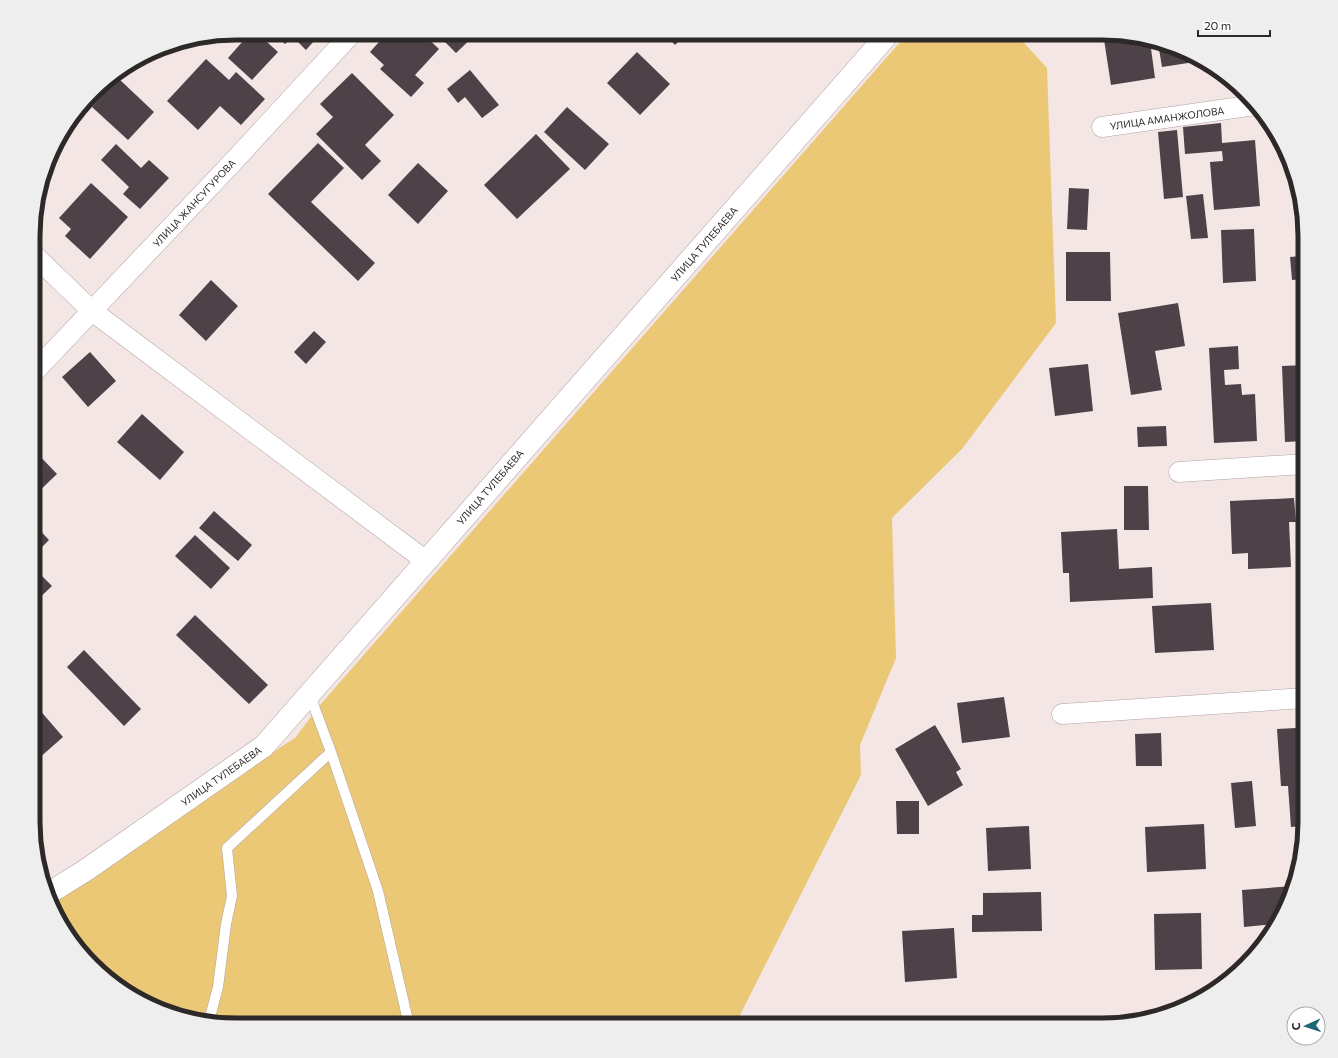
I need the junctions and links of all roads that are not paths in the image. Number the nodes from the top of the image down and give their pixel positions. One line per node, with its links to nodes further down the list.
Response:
1 (346, 40): 6 (street, УЛИЦА ЖАНСУГУРОВА)
2 (883, 40): 10 (street, УЛИЦА ТУЛЕБАЕВА)
3 (1248, 106): 4 (street, УЛИЦА АМАНЖОЛОВА)
4 (1102, 127)
5 (40, 261): 6 (street)
6 (92, 311): 7 (street, УЛИЦА ЖАНСУГУРОВА); 10 (street)
7 (40, 366)
8 (1298, 464): 9 (street)
9 (1179, 472)
10 (426, 561): 11 (street, УЛИЦА ТУЛЕБАЕВА)
11 (309, 693): 14 (lane); 15 (street, УЛИЦА ТУЛЕБАЕВА)
12 (1298, 698): 13 (street)
13 (1062, 714)
14 (331, 752): 16 (lane); 17 (lane)
15 (52, 891)
16 (210, 1016)
17 (407, 1018)

